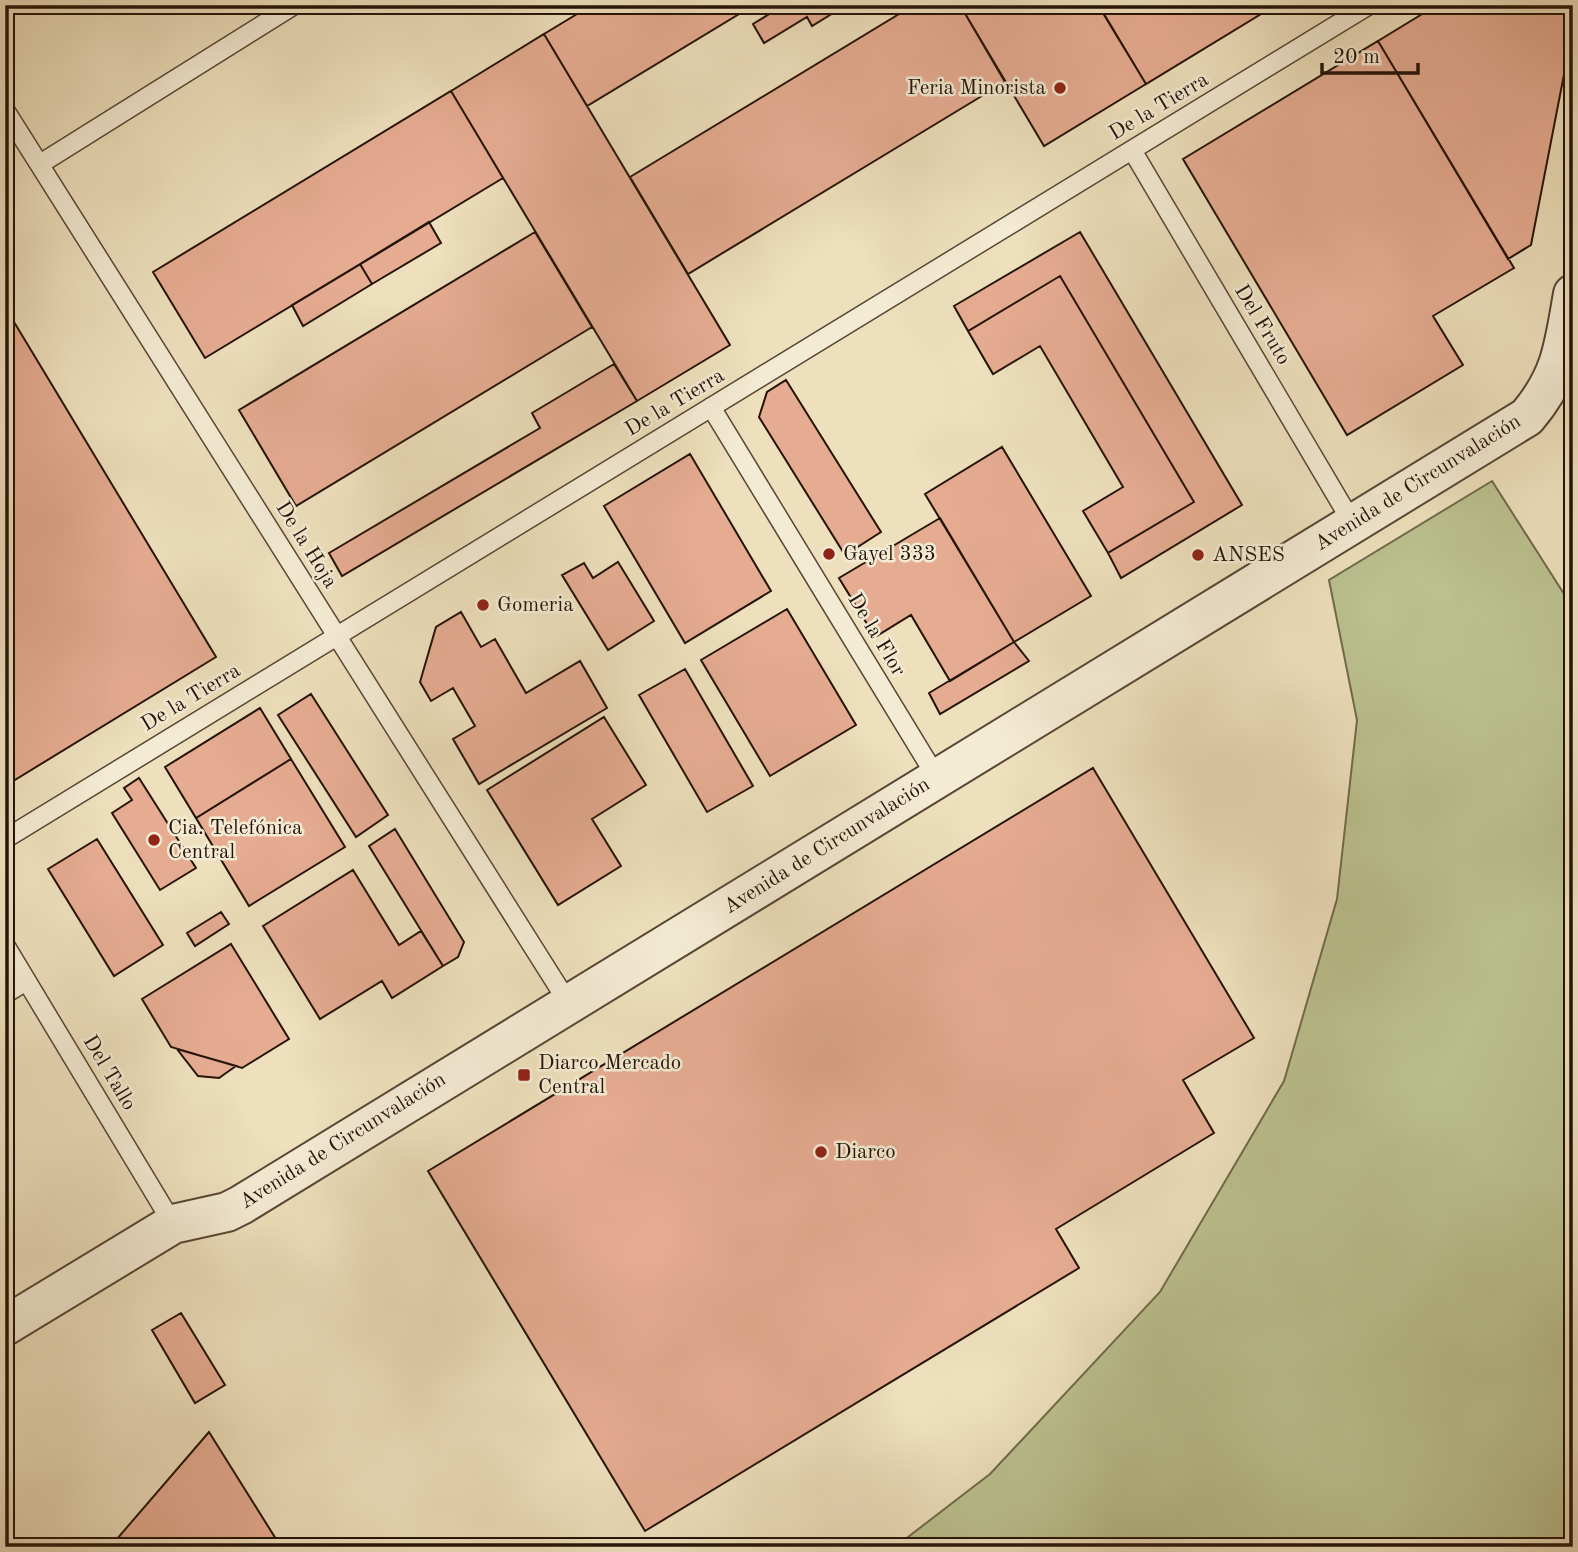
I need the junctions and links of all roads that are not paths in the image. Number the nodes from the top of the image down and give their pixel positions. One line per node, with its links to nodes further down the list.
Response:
1 (294, 5): 5 (lane)
2 (1369, 5): 4 (lane, De la Tierra)
3 (5, 110): 5 (lane, De la Hoja)
4 (1132, 150): 8 (lane, De la Tierra); 9 (lane, Del Fruto)
5 (40, 164): 10 (lane, De la Hoja)
6 (1573, 293): 7 (street, Avenida de Circunvalación)
7 (1569, 339): 9 (street, Avenida de Circunvalación)
8 (711, 407): 10 (lane, De la Tierra); 11 (lane, De la Flor)
9 (1353, 524): 11 (street, Avenida de Circunvalación)
10 (337, 636): 12 (lane, De la Tierra); 16 (lane, De la Hoja)
11 (937, 778): 16 (street, Avenida de Circunvalación)
12 (5, 839)
13 (5, 945): 14 (lane, Del Tallo)
14 (26, 981): 15 (lane); 17 (lane, Del Tallo)
15 (5, 994)
16 (569, 1004): 17 (street, Avenida de Circunvalación)
17 (173, 1224): 18 (street, Avenida de Circunvalación)
18 (5, 1326)

